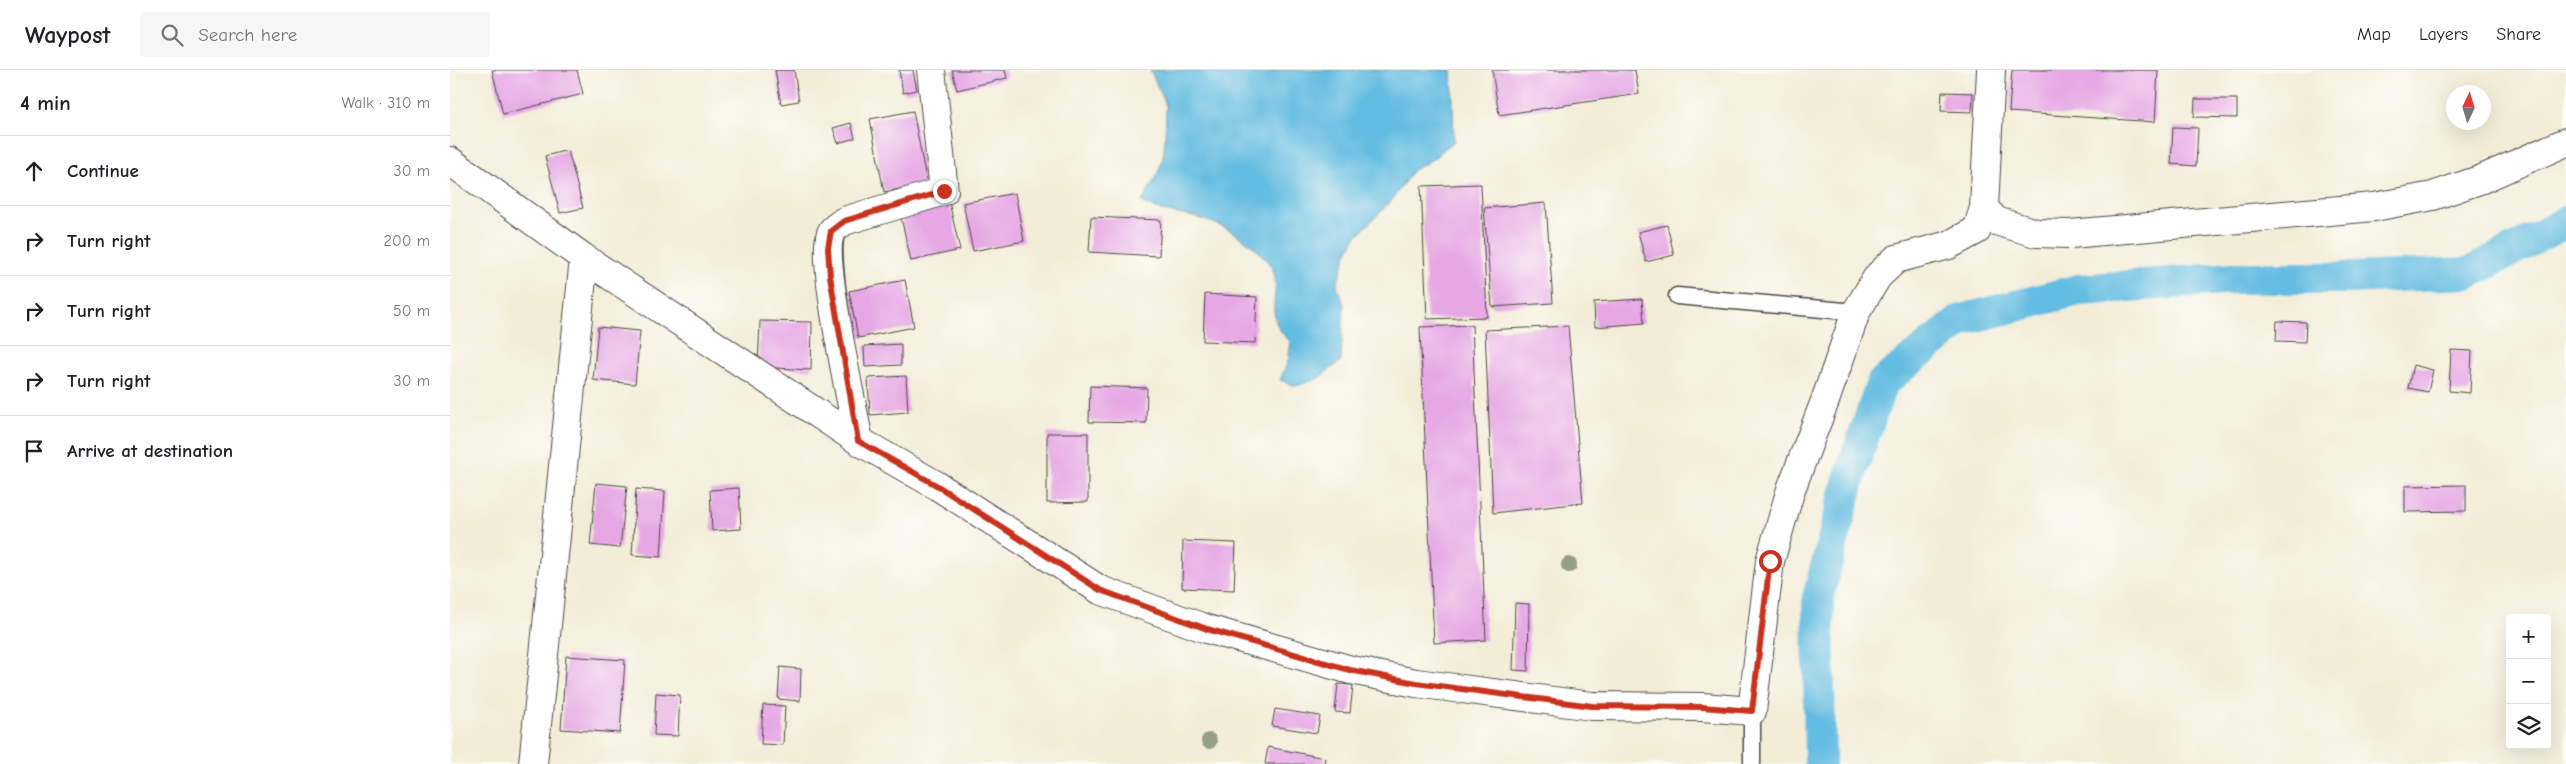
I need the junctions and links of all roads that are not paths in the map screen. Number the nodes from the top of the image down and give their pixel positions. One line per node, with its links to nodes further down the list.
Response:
1 (931, 70): 9 (street)
2 (1991, 70): 5 (street)
3 (2566, 142): 5 (street)
4 (450, 161): 6 (street)
5 (1984, 208): 8 (street)
6 (584, 258): 9 (street); 11 (street)
7 (1676, 296): 8 (lane)
8 (1856, 312): 10 (street)
9 (858, 441): 10 (street)
10 (1752, 711): 12 (lane)
11 (533, 764)
12 (1752, 764)

